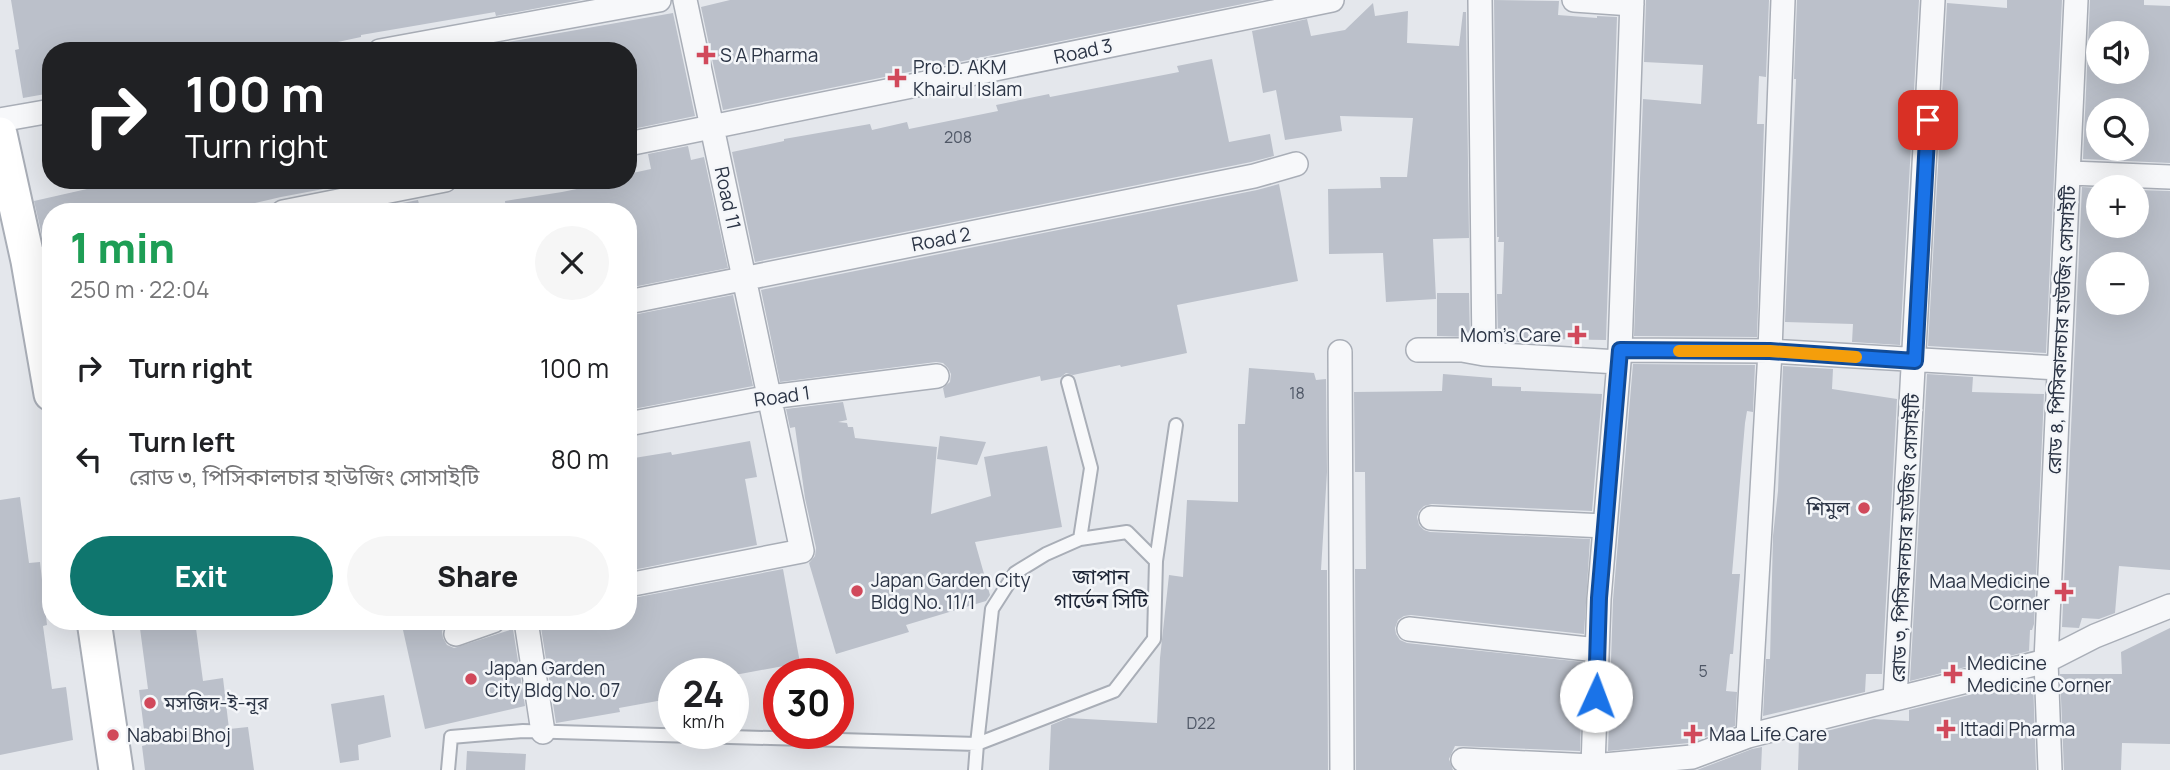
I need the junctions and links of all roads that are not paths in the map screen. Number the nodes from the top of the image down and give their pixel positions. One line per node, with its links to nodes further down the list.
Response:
1 (659, 0): 10 (street)
2 (685, 0): 13 (street, Road 11)
3 (1332, 0): 13 (street, Road 3)
4 (1480, 0): 28 (street)
5 (1574, 0): 9 (street)
6 (1783, 0): 26 (street)
7 (1933, 0): 30 (street, রোড ৩, পিসিকালচার হাউজিং সোসাইটি)
8 (2076, 0): 17 (street, রোড ৪, পিসিকালচার হাউজিং সোসাইটি)
9 (1632, 2): 29 (street)
10 (429, 42)
11 (42, 113): 12 (street)
12 (0, 120)
13 (713, 128): 15 (street, Road 3); 22 (street, Road 11)
14 (0, 134): 21 (street)
15 (637, 142)
16 (1296, 164): 22 (street, Road 2)
17 (2070, 173): 18 (street); 31 (street, রোড ৪, পিসিকালচার হাউজিং সোসাইটি)
18 (2170, 177)
19 (399, 189): 20 (street)
20 (328, 203)
21 (39, 259): 23 (street)
22 (744, 279): 24 (street, Road 2); 34 (street, Road 11)
23 (42, 293)
24 (637, 300)
25 (1418, 350): 28 (street)
26 (1770, 351): 29 (street); 30 (street); 53 (street)
27 (1340, 352): 61 (street)
28 (1484, 354): 29 (street)
29 (1619, 356): 38 (street)
30 (1915, 361): 31 (street); 50 (street, রোড ৩, পিসিকালচার হাউজিং সোসাইটি)
31 (2058, 368): 49 (street, রোড ৪, পিসিকালচার হাউজিং সোসাইটি)
32 (937, 376): 34 (street, Road 1)
33 (1068, 382): 39 (lane)
34 (770, 397): 35 (street, Road 1); 41 (street, Road 11)
35 (637, 422)
36 (1176, 425): 40 (lane)
37 (1431, 518): 38 (street)
38 (1605, 526): 48 (street)
39 (1080, 539): 40 (lane); 54 (lane)
40 (1156, 561): 54 (lane)
41 (637, 582)
42 (2170, 606): 49 (street)
43 (1409, 629): 48 (street)
44 (95, 630): 51 (street)
45 (469, 630): 47 (street)
46 (527, 630): 52 (street)
47 (456, 635)
48 (1597, 650): 56 (street)
49 (2046, 661): 50 (street); 62 (street, রোড ৪, পিসিকালচার হাউজিং সোসাইটি)
50 (1895, 699): 53 (street)
51 (110, 731): 57 (street); 58 (street)
52 (543, 732): 54 (lane); 59 (lane)
53 (1748, 736): 56 (street)
54 (977, 744): 60 (lane)
55 (1464, 760): 56 (street)
56 (1594, 768)
57 (116, 770)
58 (122, 770)
59 (448, 770)
60 (975, 770)
61 (1342, 770)
62 (2050, 770)

